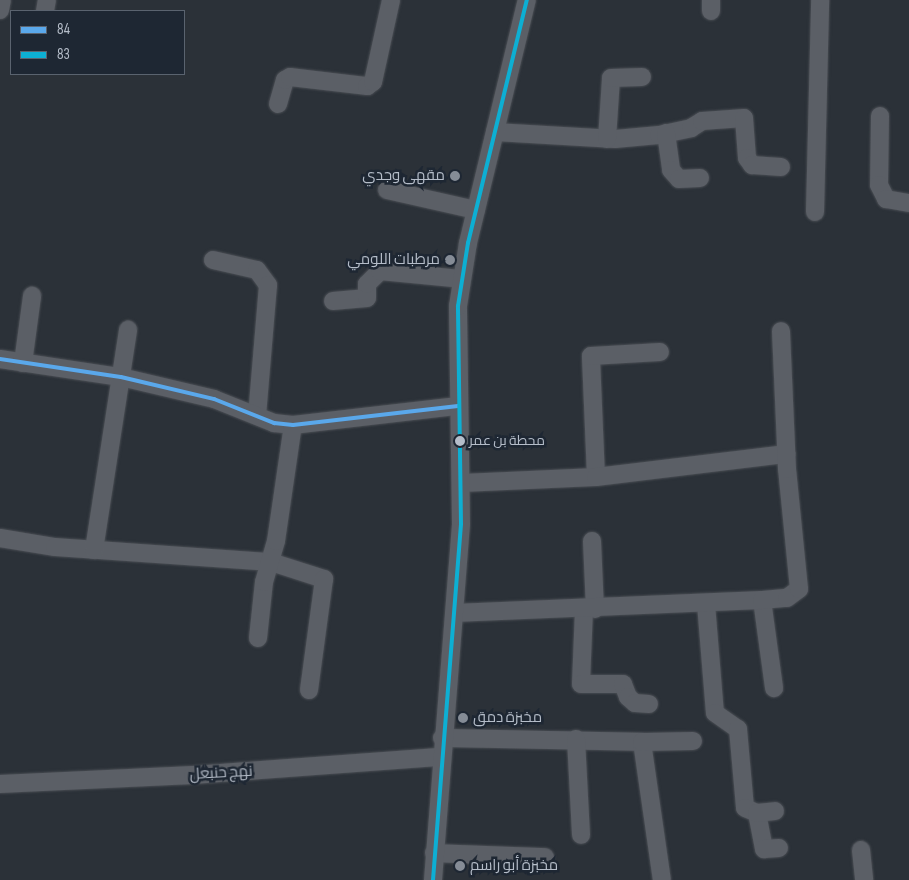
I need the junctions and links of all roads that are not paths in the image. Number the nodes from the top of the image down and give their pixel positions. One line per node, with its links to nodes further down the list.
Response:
1 (2, 0): 5 (street)
2 (392, 0): 7 (street)
3 (527, 0): 9 (street)
4 (820, 0): 17 (street)
5 (0, 10)
6 (642, 77): 11 (street)
7 (278, 104)
8 (880, 116): 15 (street)
9 (494, 132): 11 (street); 16 (street)
10 (666, 133): 11 (street); 12 (street); 13 (street)
11 (607, 139)
12 (781, 167)
13 (700, 178)
14 (387, 190): 16 (street)
15 (909, 203)
16 (476, 210): 19 (street)
17 (815, 212)
18 (213, 260): 29 (street)
19 (461, 279): 21 (street); 28 (street)
20 (32, 296): 26 (street)
21 (334, 301)
22 (128, 330): 27 (street)
23 (781, 331): 31 (street)
24 (660, 352): 32 (street)
25 (0, 359): 26 (street)
26 (23, 363): 27 (street)
27 (121, 377): 29 (street); 36 (street)
28 (458, 406): 30 (street); 33 (street)
29 (257, 416): 30 (street)
30 (293, 425): 37 (street)
31 (787, 454): 32 (street); 38 (street)
32 (596, 477): 33 (street)
33 (462, 483): 41 (street)
34 (0, 538): 36 (street)
35 (592, 541): 40 (street)
36 (94, 550): 37 (street)
37 (272, 562): 42 (street); 44 (street)
38 (762, 600): 39 (street); 43 (street)
39 (706, 604): 40 (street); 53 (street)
40 (589, 609): 41 (street); 45 (street)
41 (454, 613): 46 (street)
42 (258, 638)
43 (774, 688)
44 (309, 690)
45 (649, 704)
46 (442, 738): 47 (street); 50 (street)
47 (576, 739): 49 (street); 52 (street)
48 (693, 741): 49 (street)
49 (642, 742): 58 (street)
50 (441, 757): 51 (street, نهج حنبعل); 55 (street)
51 (0, 784)
52 (581, 835)
53 (779, 848)
54 (861, 850): 59 (street)
55 (434, 854): 56 (street); 57 (street)
56 (545, 857)
57 (433, 880)
58 (662, 880)
59 (864, 880)

